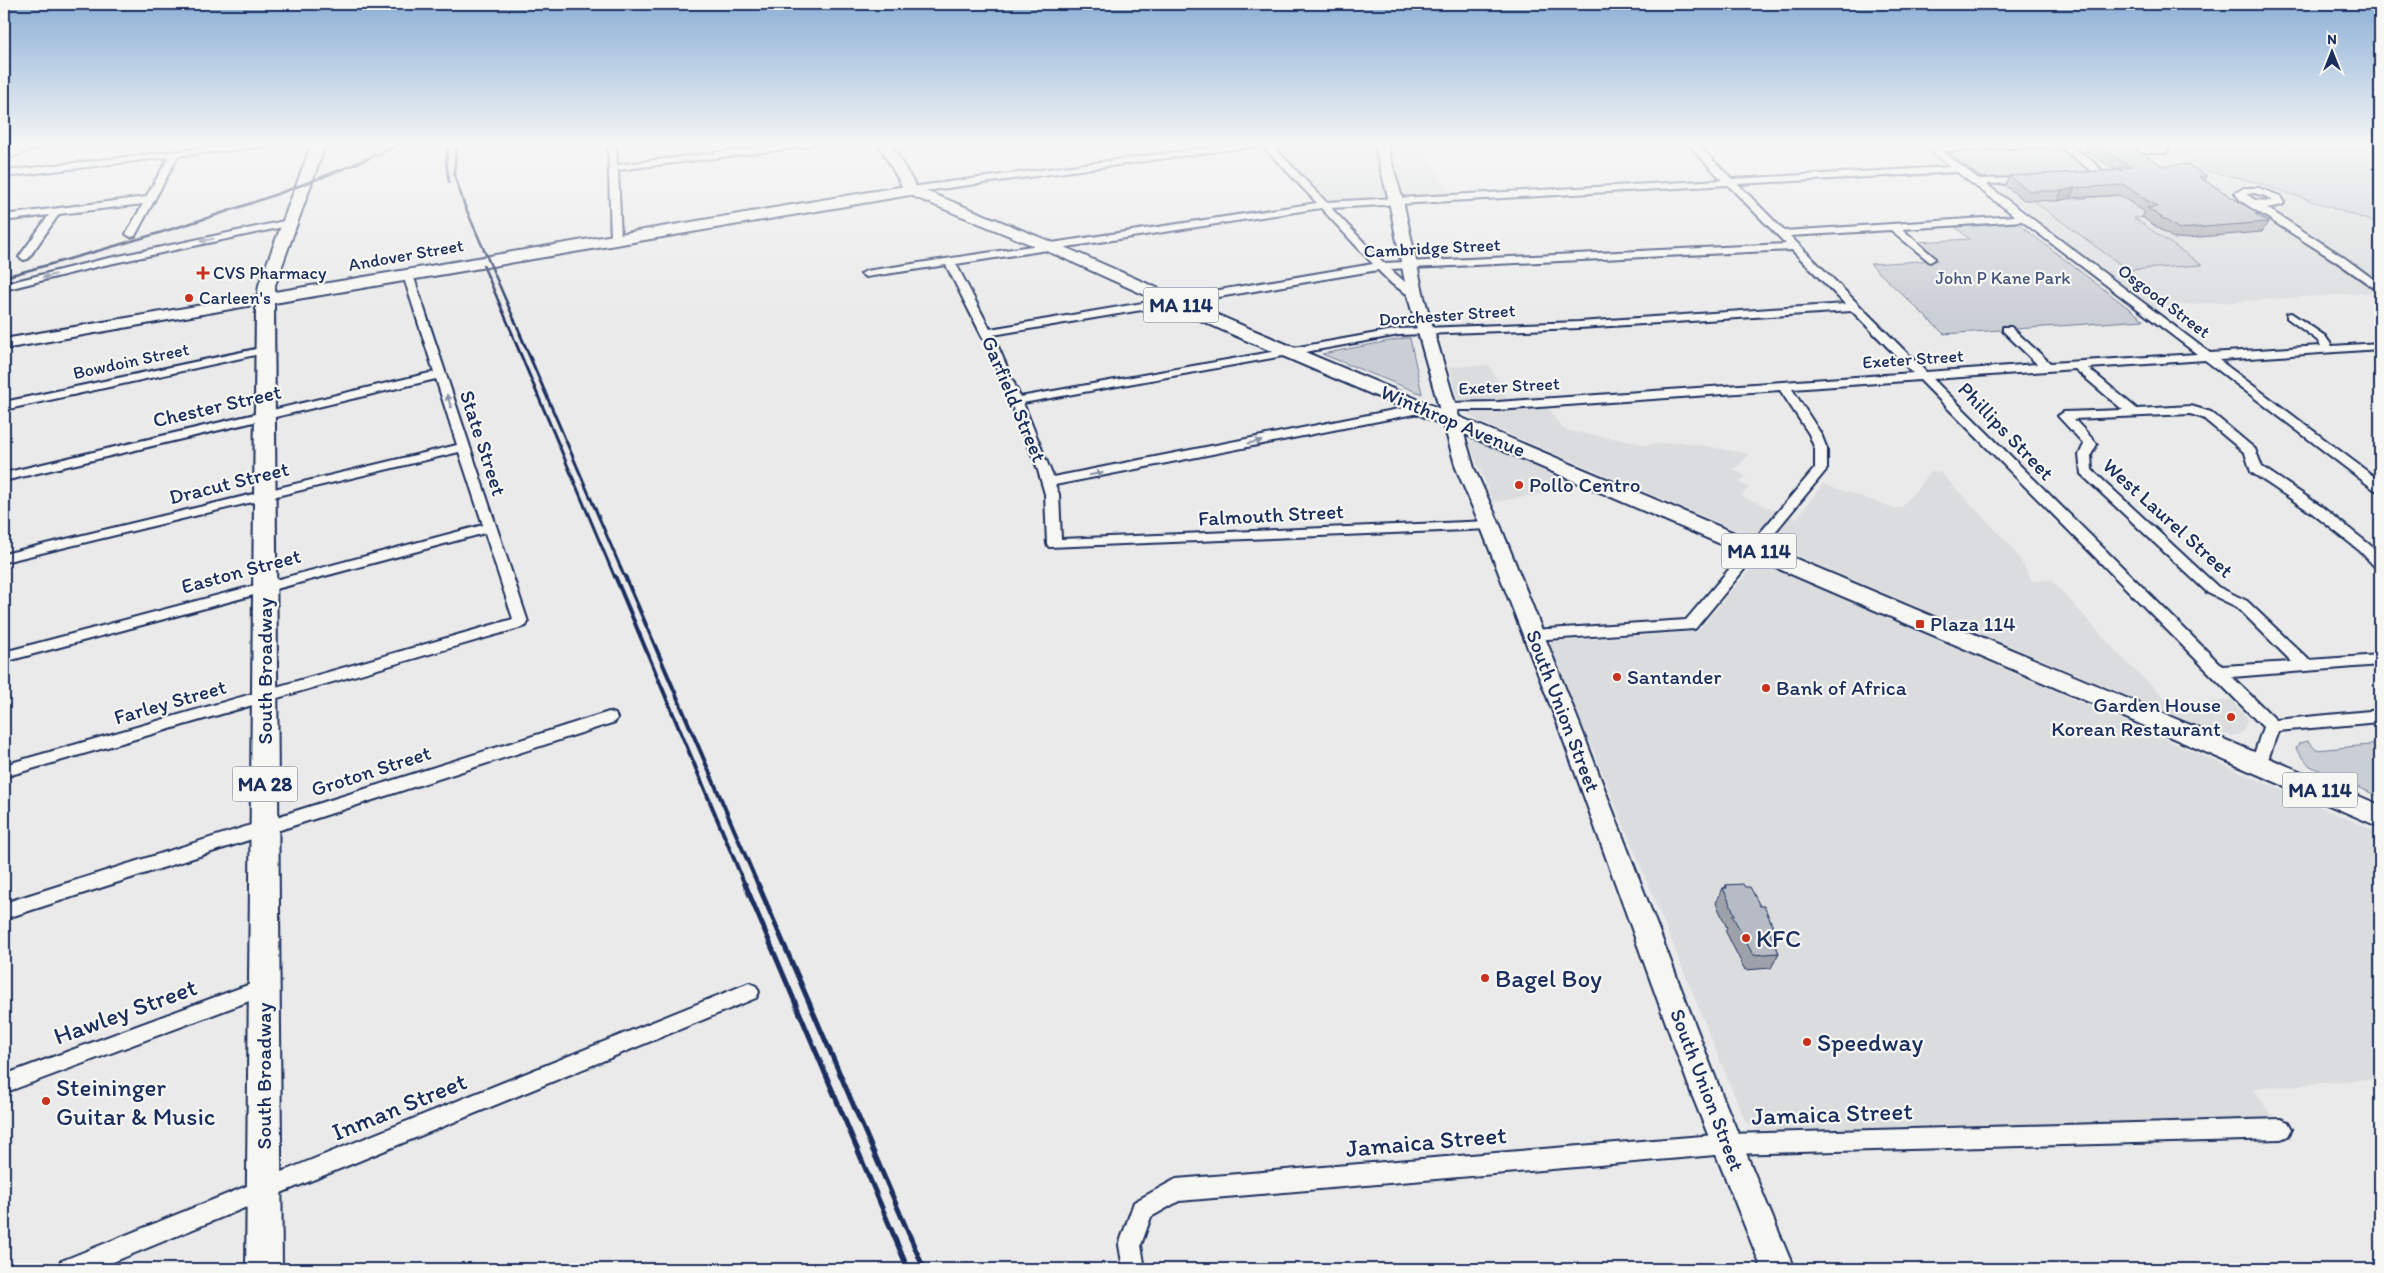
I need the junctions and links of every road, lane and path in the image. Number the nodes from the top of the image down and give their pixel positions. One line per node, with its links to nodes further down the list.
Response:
1 (130, 202): 14 (street)
2 (148, 202): 19 (street)
3 (297, 202): 17 (main road, South Broadway / MA 28)
4 (614, 202): 21 (street)
5 (839, 202): 21 (main road, Andover Street)
6 (942, 202): 22 (main road, Winthrop Avenue / MA 114)
7 (1323, 202): 13 (street)
8 (1371, 202): 13 (street)
9 (1396, 202): 28 (main road, South Union Street)
10 (1750, 202): 20 (street, Phillips Street)
11 (2004, 202): 16 (street, Osgood Street)
12 (2253, 203): 32 (street)
13 (1325, 205): 22 (street); 27 (street)
14 (56, 212): 15 (street); 24 (street)
15 (4, 218)
16 (2024, 218): 18 (street); 46 (street, Osgood Street)
17 (289, 223): 31 (street, one-way to 31); 34 (main road, South Broadway / MA 28)
18 (1894, 227): 20 (street); 25 (street)
19 (131, 234)
20 (1782, 234): 23 (street, Phillips Street)
21 (616, 240): 30 (main road, Andover Street)
22 (1049, 247): 26 (street); 35 (main road, Winthrop Avenue / MA 114)
23 (1795, 247): 28 (street, Cambridge Street); 36 (street, Phillips Street)
24 (24, 257)
25 (1930, 259)
26 (949, 262): 29 (street); 40 (street, Garfield Street)
27 (1381, 266): 28 (street, Cambridge Street); 33 (street); 35 (street, Cambridge Street)
28 (1410, 266): 33 (main road, South Union Street)
29 (866, 274)
30 (408, 275): 34 (main road, Andover Street); 49 (street, State Street)
31 (4, 287)
32 (2380, 289)
33 (1416, 297): 39 (main road, South Union Street)
34 (266, 299): 41 (main road, Andover Street); 44 (main road, South Broadway / MA 28)
35 (1175, 302): 40 (street, Cambridge Street); 45 (main road, Winthrop Avenue / MA 114)
36 (1856, 307): 39 (street, Dorchester Street); 50 (street, Phillips Street)
37 (2291, 316): 43 (street)
38 (2007, 329): 48 (street)
39 (1426, 330): 45 (street, Dorchester Street); 56 (main road, South Union Street)
40 (986, 333): 52 (street, Garfield Street)
41 (4, 344)
42 (2380, 346): 43 (street, Exeter Street)
43 (2329, 349): 46 (street, Exeter Street)
44 (265, 350): 53 (street, Bowdoin Street); 57 (main road, South Broadway / MA 28)
45 (1288, 351): 52 (street, Dorchester Street); 54 (main road, Winthrop Avenue / MA 114)
46 (2208, 356): 47 (street, Exeter Street); 61 (street, Osgood Street)
47 (2078, 365): 48 (street, Exeter Street); 55 (street)
48 (2047, 367): 50 (street, Exeter Street)
49 (440, 374): 57 (street, Chester Street); 58 (street, State Street, one-way to 49)
50 (1924, 376): 51 (street, Exeter Street); 75 (street, Phillips Street)
51 (1784, 386): 56 (street, Exeter Street); 66 (street)
52 (1016, 401): 60 (street, Garfield Street)
53 (4, 406)
54 (1424, 408): 56 (main road, Winthrop Avenue / MA 114); 60 (street, one-way to 54)
55 (2134, 412): 68 (street); 74 (street, West Laurel Street)
56 (1450, 413): 63 (main road, South Union Street); 66 (main road, Winthrop Avenue / MA 114)
57 (266, 415): 59 (street, Chester Street); 62 (main road, South Broadway / MA 28)
58 (464, 447): 62 (street, Dracut Street); 64 (street, State Street)
59 (4, 477)
60 (1048, 482): 65 (street, Garfield Street)
61 (2380, 487)
62 (265, 494): 67 (street, Dracut Street); 69 (main road, South Broadway / MA 28)
63 (1490, 525): 65 (street, Falmouth Street); 71 (main road, South Union Street)
64 (490, 527): 69 (street, Easton Street); 70 (street, State Street)
65 (1054, 544)
66 (1754, 549): 71 (street); 80 (main road, Winthrop Avenue / MA 114)
67 (4, 558)
68 (2380, 564)
69 (265, 587): 72 (street, Easton Street); 76 (main road, South Broadway / MA 28)
70 (521, 622): 76 (street, Farley Street)
71 (1533, 635): 89 (main road, South Union Street)
72 (4, 657)
73 (2380, 660): 74 (street)
74 (2306, 666): 75 (street)
75 (2219, 672): 79 (street, Phillips Street)
76 (265, 698): 81 (street, Farley Street); 83 (main road, South Broadway / MA 28)
77 (2380, 716): 79 (street)
78 (609, 718): 83 (street, Groton Street)
79 (2272, 726): 80 (street)
80 (2259, 764): 82 (main road, Winthrop Avenue / MA 114)
81 (4, 771)
82 (2380, 816)
83 (264, 828): 84 (street, Groton Street); 85 (main road, South Broadway / MA 28)
84 (4, 911)
85 (264, 987): 87 (street, Hawley Street); 90 (main road, South Broadway / MA 28)
86 (749, 992): 90 (street, Inman Street)
87 (4, 1084)
88 (2281, 1128): 89 (street, Jamaica Street)
89 (1727, 1144): 93 (street, Jamaica Street); 94 (main road, South Union Street)
90 (264, 1190): 91 (street, Inman Street); 92 (main road, South Broadway / MA 28)
91 (69, 1269)
92 (264, 1269)
93 (1134, 1269)
94 (1778, 1269)

